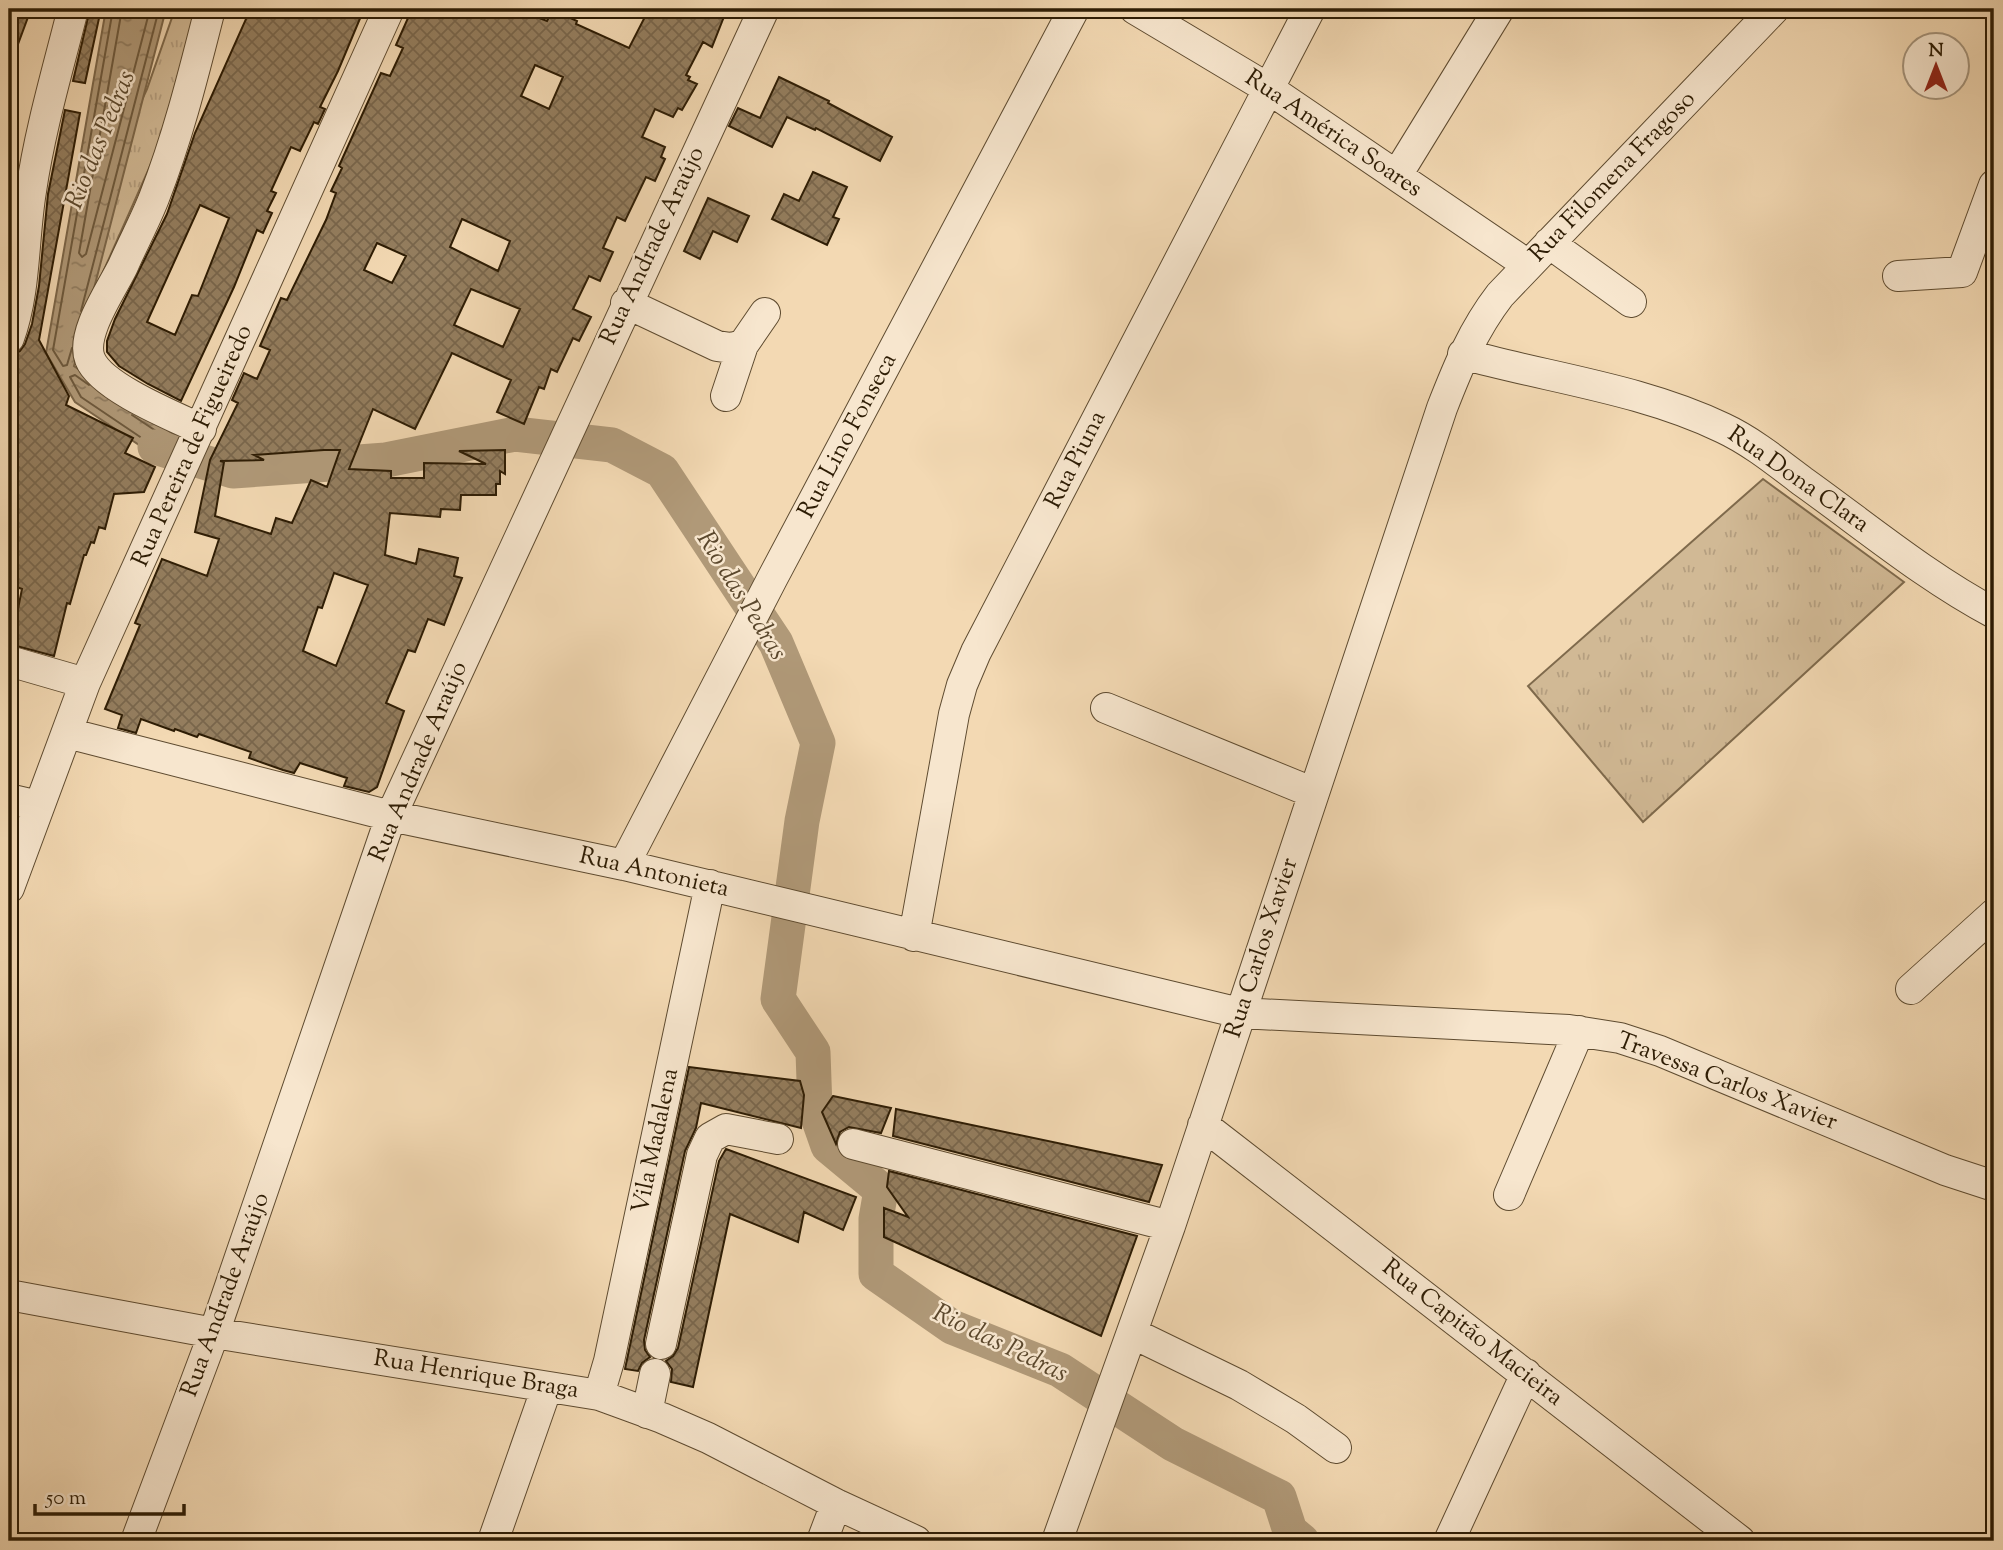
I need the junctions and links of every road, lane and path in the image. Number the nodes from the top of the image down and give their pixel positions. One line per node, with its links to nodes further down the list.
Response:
1 (73, 9): 19 (street)
2 (210, 9): 23 (street)
3 (389, 9): 23 (street, Rua Pereira de Figueiredo)
4 (764, 9): 17 (street, Rua Andrade Araújo)
5 (1074, 9): 33 (street, Rua Lino Fonseca)
6 (1135, 9): 10 (street, Rua América Soares)
7 (1310, 9): 10 (street, Rua Piuna)
8 (1499, 9): 11 (street)
9 (1774, 9): 13 (street, Rua Filomena Fragoso)
10 (1269, 89): 11 (street, Rua América Soares); 37 (street, Rua Piuna)
11 (1397, 175): 14 (street, Rua América Soares)
12 (1994, 185): 15 (street)
13 (1549, 243): 14 (street, Rua Filomena Fragoso); 16 (street)
14 (1528, 265): 21 (street, Rua Filomena Fragoso)
15 (1898, 276)
16 (1631, 302)
17 (626, 303): 20 (street); 32 (street, Rua Andrade Araújo)
18 (765, 313): 20 (street)
19 (9, 338)
20 (743, 345): 22 (street)
21 (1463, 354): 24 (street, Rua Dona Clara); 29 (street, Rua Carlos Xavier)
22 (726, 396)
23 (194, 443): 26 (street, Rua Pereira de Figueiredo)
24 (1994, 613)
25 (9, 660): 26 (street)
26 (85, 683): 28 (street, Rua Pereira de Figueiredo)
27 (1107, 708): 29 (street)
28 (67, 733): 31 (street, Rua Pereira de Figueiredo); 32 (street, Rua Antonieta)
29 (1314, 793): 39 (street, Rua Carlos Xavier)
30 (9, 799): 31 (street)
31 (40, 806): 35 (street, Rua Pereira de Figueiredo)
32 (391, 816): 33 (street, Rua Antonieta); 48 (street, Rua Andrade Araújo)
33 (624, 865): 34 (street, Rua Antonieta)
34 (710, 885): 37 (street, Rua Antonieta); 54 (street, Vila Madalena)
35 (9, 888)
36 (1994, 914): 38 (street)
37 (914, 936): 39 (street, Rua Antonieta)
38 (1911, 989)
39 (1240, 1013): 40 (street, Travessa Carlos Xavier); 41 (street, Rua Carlos Xavier)
40 (1579, 1031): 44 (street, Travessa Carlos Xavier); 45 (street)
41 (1203, 1125): 46 (street, Rua Carlos Xavier); 52 (street, Rua Capitão Macieira)
42 (778, 1139): 50 (street)
43 (853, 1144): 46 (street)
44 (1994, 1186)
45 (1509, 1195)
46 (1170, 1226): 49 (street, Rua Carlos Xavier)
47 (9, 1295): 48 (street, Rua Henrique Braga)
48 (214, 1333): 53 (street, Rua Henrique Braga); 58 (street, Rua Andrade Araújo)
49 (1132, 1334): 56 (street); 62 (street, Rua Carlos Xavier)
50 (661, 1344)
51 (655, 1374): 55 (street)
52 (1526, 1374): 63 (street); 64 (street, Rua Capitão Macieira)
53 (547, 1387): 54 (street, Rua Henrique Braga); 59 (street)
54 (599, 1395): 55 (street, Rua Henrique Braga)
55 (647, 1413): 57 (street, Rua Henrique Braga)
56 (1336, 1448)
57 (836, 1504): 60 (street); 61 (street, Rua Henrique Braga)
58 (136, 1541)
59 (493, 1541)
60 (822, 1541)
61 (916, 1541)
62 (1057, 1541)
63 (1449, 1541)
64 (1740, 1541)

